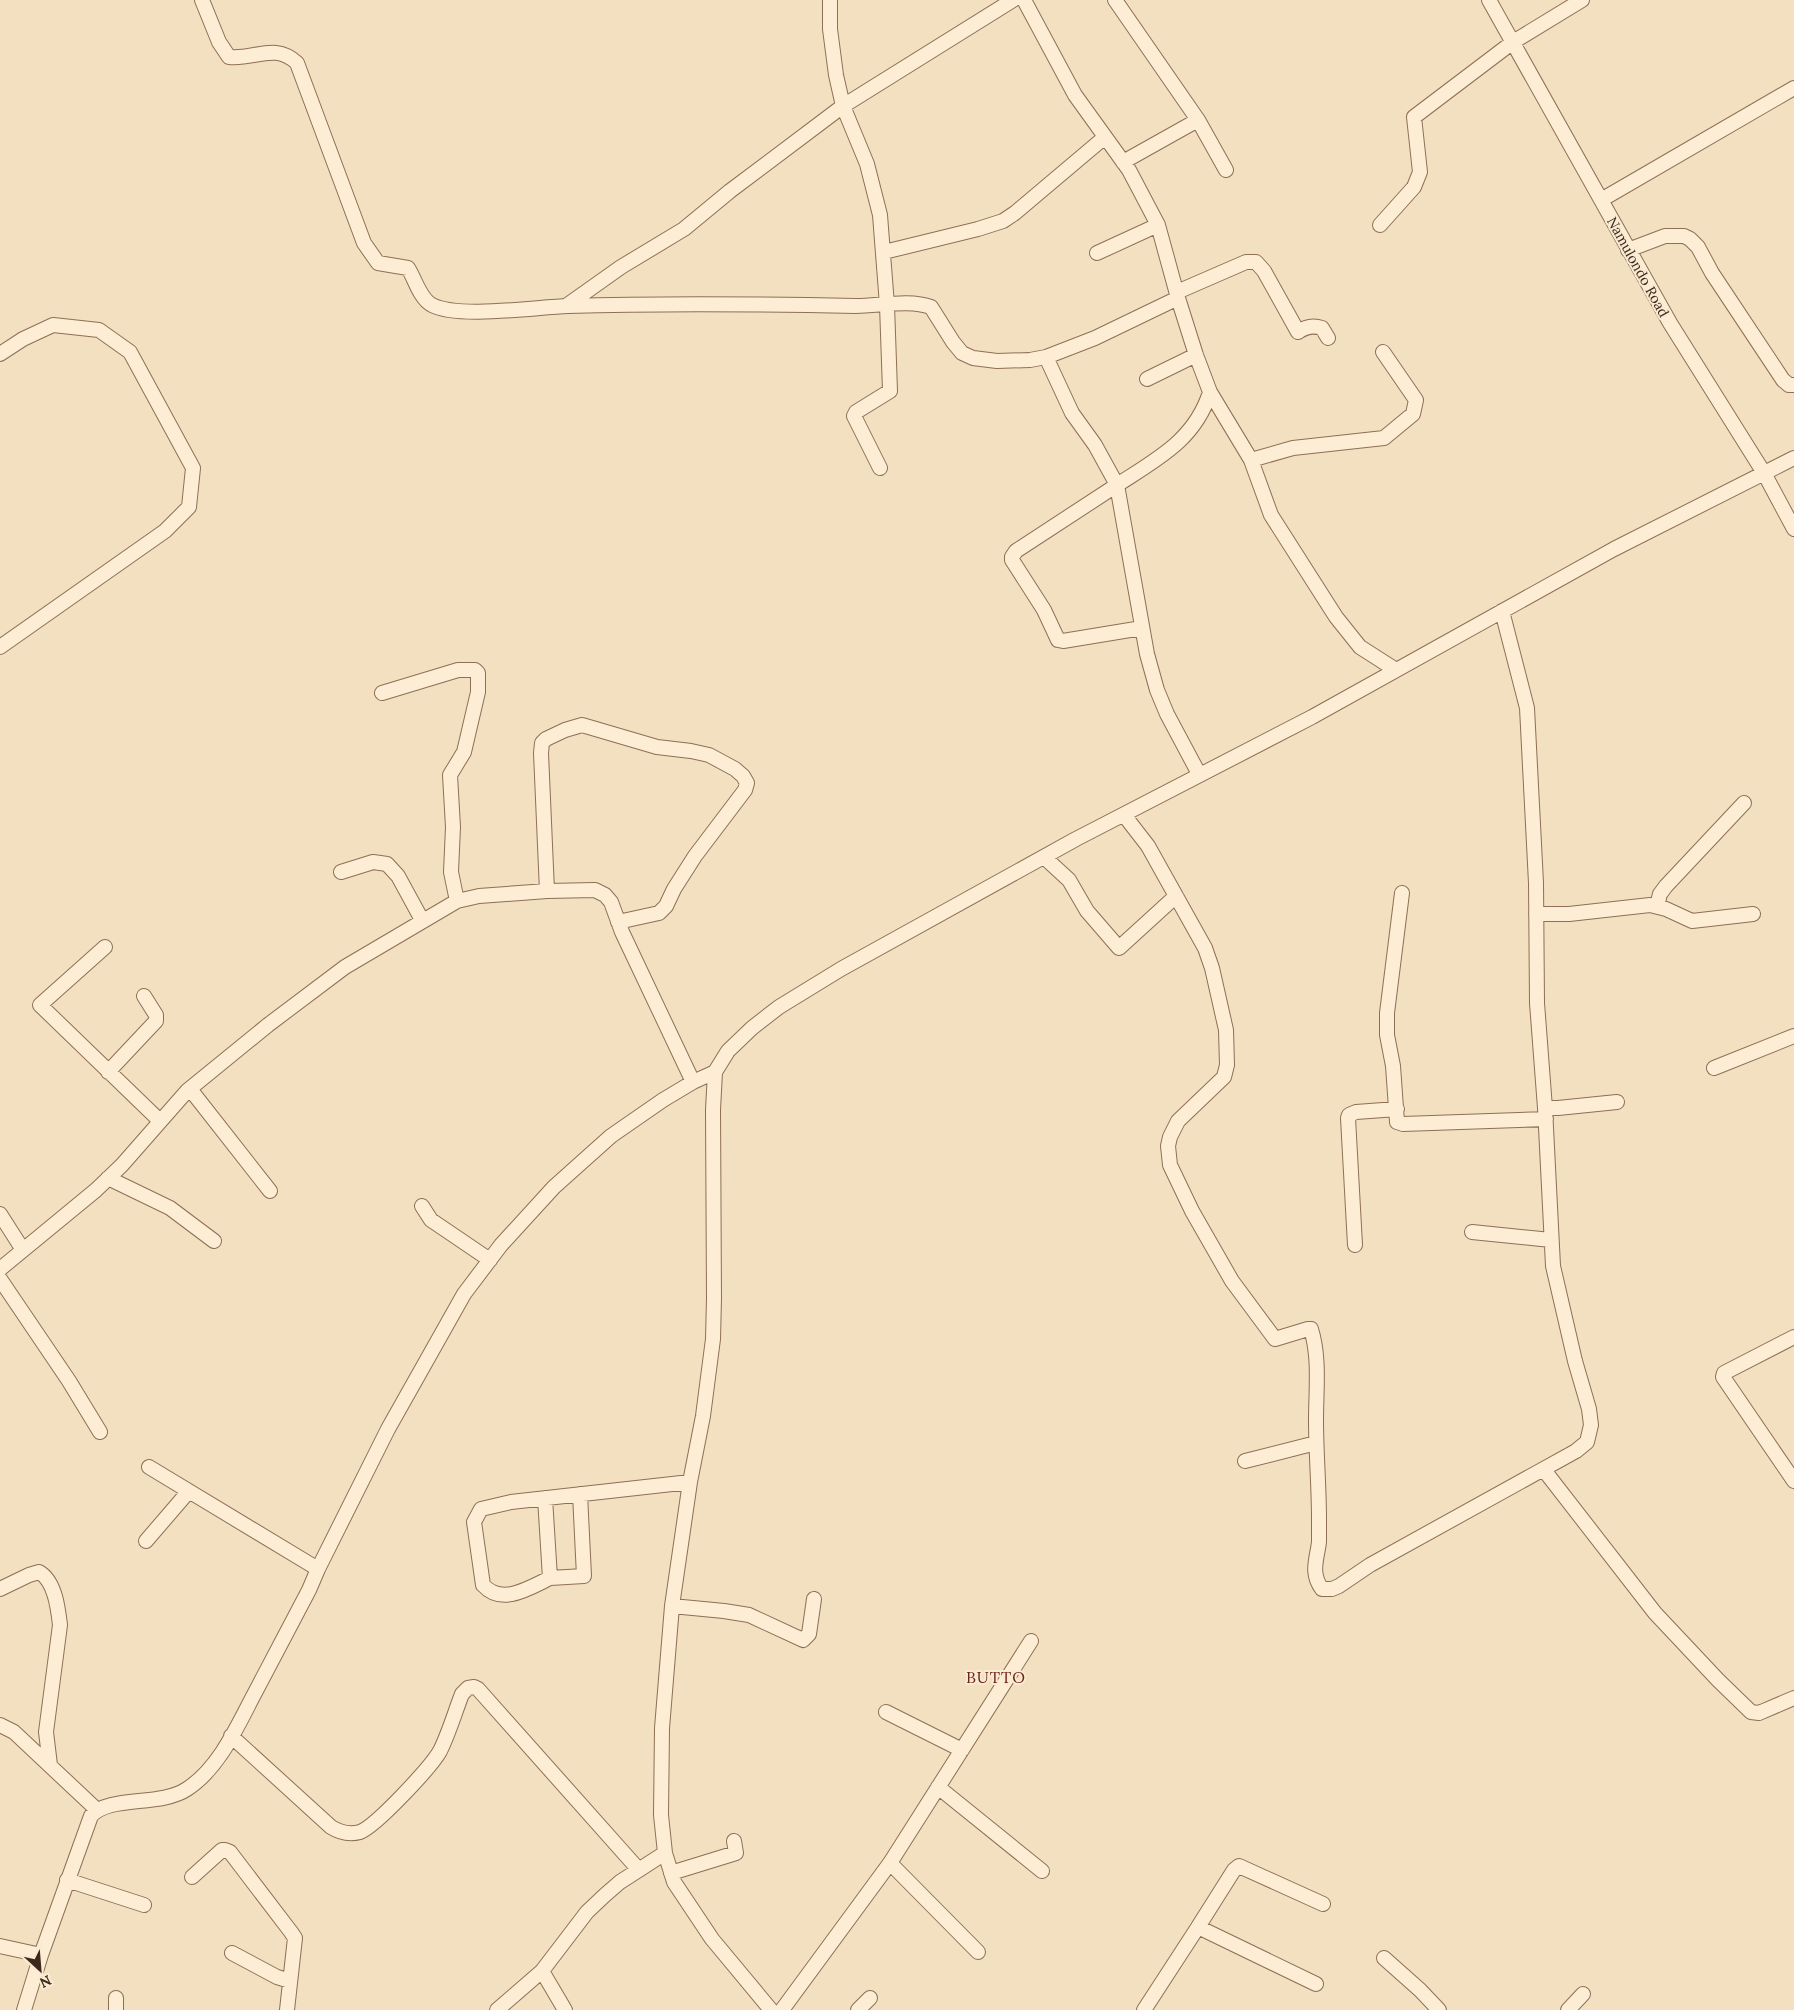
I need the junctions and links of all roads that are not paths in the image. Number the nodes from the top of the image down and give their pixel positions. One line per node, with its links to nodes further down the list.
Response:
1 (202, 0): 23 (street)
2 (830, 0): 10 (street)
3 (1012, 0): 10 (street)
4 (1024, 0): 12 (street)
5 (1115, 0): 11 (street)
6 (1489, 0): 8 (street, Namulondo Road)
7 (1582, 0): 8 (street)
8 (1513, 42): 15 (street, Namulondo Road); 17 (street)
9 (1794, 88): 15 (street)
10 (843, 106): 19 (street); 23 (street)
11 (1198, 120): 13 (street); 14 (street)
12 (1105, 137): 13 (street); 19 (street)
13 (1123, 162): 16 (street)
14 (1226, 170)
15 (1601, 200): 18 (street, Namulondo Road)
16 (1158, 225): 20 (street); 21 (street)
17 (1380, 225)
18 (1628, 250): 30 (street); 35 (street, Namulondo Road)
19 (884, 252): 22 (street)
20 (1098, 253)
21 (1177, 295): 24 (street); 27 (street); 28 (street)
22 (887, 305): 23 (street); 28 (street); 34 (street)
23 (566, 306)
24 (1328, 338)
25 (1383, 352): 33 (street)
26 (0, 354): 40 (street)
27 (1196, 355): 29 (street); 31 (street)
28 (1046, 358): 36 (street)
29 (1147, 380)
30 (1794, 385)
31 (1210, 392): 33 (street); 36 (street)
32 (1794, 458): 35 (street)
33 (1251, 460): 41 (street)
34 (880, 468)
35 (1764, 473): 37 (street, Namulondo Road); 38 (street)
36 (1117, 485): 39 (street); 39 (street)
37 (1794, 529)
38 (1502, 611): 41 (street); 53 (street)
39 (1142, 628): 43 (street)
40 (0, 647)
41 (1396, 670): 43 (street)
42 (382, 693): 51 (street)
43 (1199, 774): 45 (street)
44 (1744, 803): 52 (street)
45 (1124, 815): 46 (street); 50 (street)
46 (1044, 857): 50 (street); 62 (street)
47 (341, 872): 55 (street)
48 (547, 891): 51 (street); 56 (street); 56 (street)
49 (1402, 893): 66 (street)
50 (1176, 896): 83 (street)
51 (457, 901): 55 (street)
52 (1657, 906): 53 (street); 54 (street)
53 (1536, 914): 67 (street)
54 (1753, 914)
55 (422, 920): 64 (street)
56 (618, 922): 63 (street)
57 (105, 947): 61 (street)
58 (144, 996): 61 (street)
59 (1794, 1036): 60 (street)
60 (1714, 1068)
61 (108, 1072): 68 (street)
62 (715, 1072): 63 (street); 88 (street)
63 (693, 1082): 78 (street)
64 (190, 1089): 68 (street); 70 (street)
65 (1617, 1102): 67 (street)
66 (1397, 1109): 67 (street); 76 (street)
67 (1546, 1113): 74 (street)
68 (160, 1121): 69 (street)
69 (108, 1178): 75 (street); 77 (street)
70 (270, 1190)
71 (422, 1206): 78 (street)
72 (0, 1214): 77 (street)
73 (1472, 1232): 74 (street)
74 (1551, 1240): 86 (street)
75 (214, 1241)
76 (1355, 1245)
77 (23, 1250): 79 (street)
78 (490, 1260): 93 (street)
79 (0, 1269)
80 (0, 1279): 82 (street)
81 (1794, 1338): 87 (street)
82 (100, 1432)
83 (1316, 1443): 84 (street); 86 (street)
84 (1245, 1461)
85 (149, 1467): 89 (street)
86 (1544, 1470): 99 (street)
87 (1794, 1480)
88 (690, 1482): 90 (street); 97 (street)
89 (189, 1491): 92 (street); 93 (street)
90 (580, 1494): 91 (street); 94 (street)
91 (544, 1498): 94 (street); 94 (street)
92 (146, 1540)
93 (318, 1568): 102 (street)
94 (550, 1578)
95 (0, 1588): 104 (street)
96 (814, 1598): 97 (street)
97 (672, 1606): 108 (street)
98 (1031, 1641): 103 (street)
99 (1794, 1698)
100 (886, 1712): 103 (street)
101 (0, 1725): 104 (street)
102 (231, 1736): 106 (street); 110 (street)
103 (962, 1750): 105 (street)
104 (50, 1765): 106 (street)
105 (938, 1787): 109 (street); 111 (street)
106 (96, 1809): 114 (street)
107 (734, 1841): 112 (street)
108 (665, 1853): 110 (street); 112 (street)
109 (890, 1862): 119 (street); 133 (street)
110 (638, 1870): 123 (street)
111 (1042, 1871)
112 (671, 1873): 128 (street)
113 (192, 1877): 124 (street)
114 (67, 1880): 116 (street); 121 (street)
115 (1323, 1904): 117 (street)
116 (144, 1905)
117 (1198, 1927): 125 (street); 135 (street)
118 (0, 1946): 121 (street)
119 (978, 1952)
120 (232, 1953): 124 (street)
121 (41, 1955): 129 (street)
122 (1384, 1958): 136 (street)
123 (542, 1971): 131 (street); 132 (street)
124 (290, 1981): 130 (street)
125 (1316, 1984)
126 (1583, 1994): 137 (street)
127 (870, 1998): 134 (street)
128 (763, 2007)
129 (24, 2010)
130 (287, 2010)
131 (497, 2010)
132 (566, 2010)
133 (782, 2010)
134 (858, 2010)
135 (1144, 2010)
136 (1438, 2010)
137 (1568, 2010)

